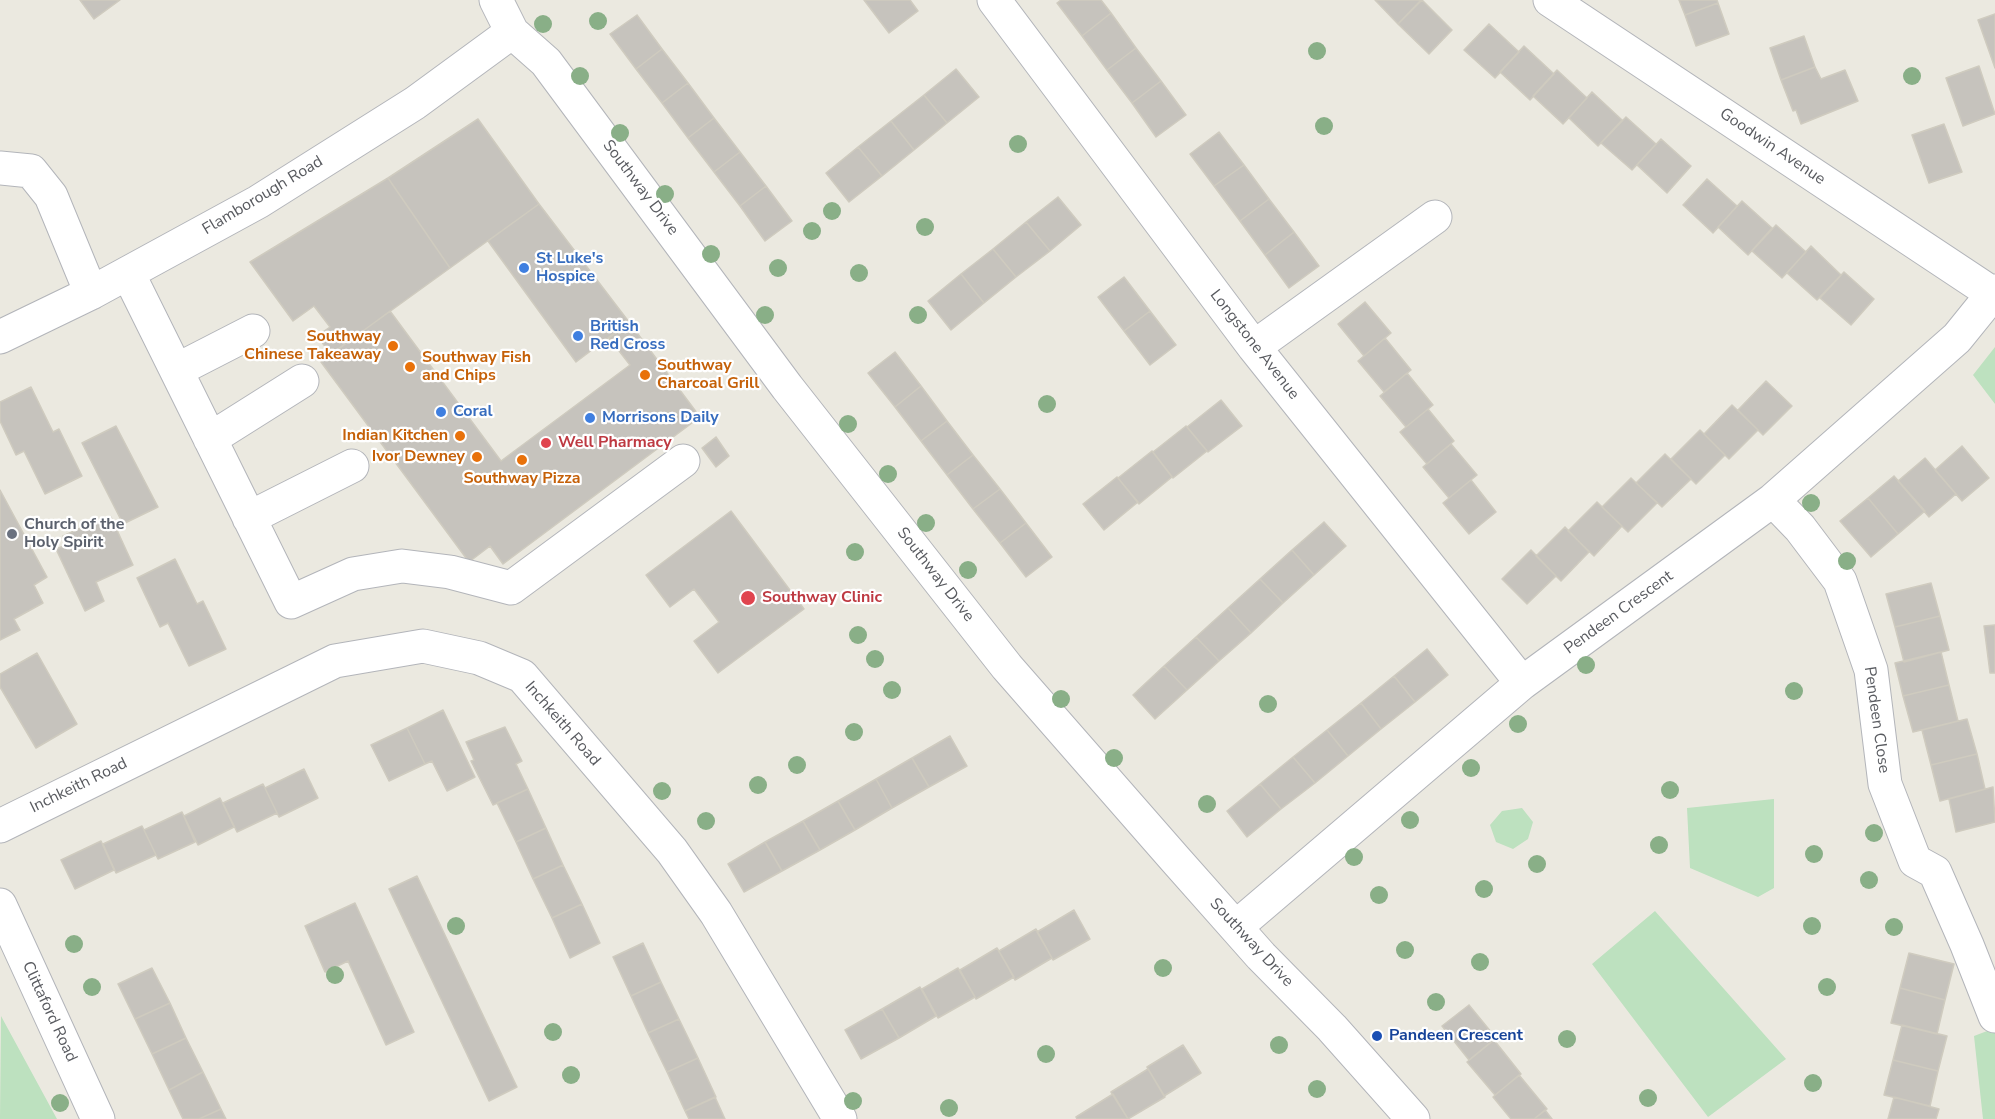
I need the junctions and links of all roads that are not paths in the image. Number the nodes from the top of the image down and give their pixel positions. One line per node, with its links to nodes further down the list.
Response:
1 (496, 0): 4 (street, Southway Drive)
2 (994, 0): 12 (street, Longstone Avenue)
3 (1551, 0): 8 (street, Goodwin Avenue)
4 (512, 32): 7 (street, Flamborough Road); 23 (street, Southway Drive)
5 (0, 168): 9 (street)
6 (1435, 218): 12 (street)
7 (128, 273): 9 (street, Flamborough Road); 13 (street)
8 (1994, 292): 18 (street, Pendeen Crescent)
9 (91, 293): 11 (street, Flamborough Road)
10 (253, 331): 13 (street)
11 (0, 337)
12 (1254, 347): 20 (street, Longstone Avenue)
13 (177, 370): 15 (street)
14 (302, 381): 15 (street)
15 (210, 439): 19 (street)
16 (682, 461): 19 (street)
17 (352, 466): 19 (street)
18 (1773, 500): 20 (street, Pendeen Crescent); 24 (street, Pendeen Close)
19 (249, 518)
20 (1522, 683): 23 (street, Pendeen Crescent)
21 (0, 826): 26 (street, Inchkeith Road)
22 (0, 905): 25 (street, Clittaford Road)
23 (1236, 927): 27 (street, Southway Drive)
24 (1995, 1016)
25 (98, 1119)
26 (840, 1119)
27 (1413, 1119)

